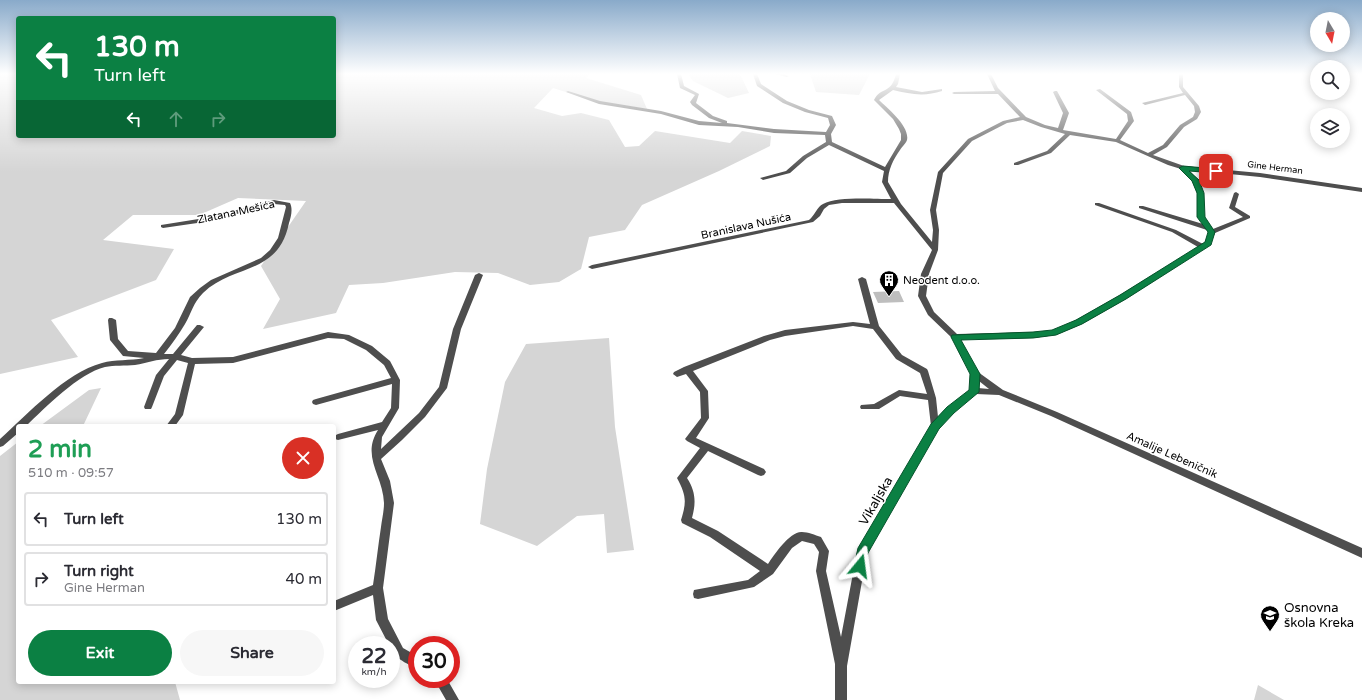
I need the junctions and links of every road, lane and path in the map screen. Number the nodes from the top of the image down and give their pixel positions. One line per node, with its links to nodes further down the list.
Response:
1 (628, 107): 10 (street)
2 (697, 107): 10 (street)
3 (795, 107): 13 (street)
4 (882, 107): 19 (street)
5 (1013, 107): 9 (street)
6 (1062, 107): 11 (street)
7 (1120, 107): 14 (street)
8 (1196, 107): 16 (street)
9 (1024, 118): 11 (street, Gine Herman); 29 (street)
10 (738, 125): 13 (street)
11 (1060, 131): 12 (street, Gine Herman)
12 (1069, 133): 14 (street, Gine Herman); 17 (street)
13 (828, 134): 15 (street)
14 (1117, 141): 16 (street, Gine Herman)
15 (829, 143): 19 (street); 20 (street)
16 (1148, 155): 18 (street, Gine Herman)
17 (1016, 164)
18 (1183, 168): 21 (street, Gine Herman); 27 (street)
19 (887, 170): 23 (street)
20 (763, 178)
21 (1362, 190)
22 (1236, 194): 27 (street)
23 (896, 201): 29 (street); 30 (street, Branislava Nušića)
24 (1097, 204): 28 (street)
25 (1141, 207): 27 (street)
26 (163, 226): 37 (street, Zlatana Mešića)
27 (1210, 230): 28 (street)
28 (1203, 247): 36 (street)
29 (935, 250): 36 (street)
30 (592, 267)
31 (479, 275): 58 (street)
32 (862, 279): 35 (street)
33 (112, 320): 37 (street)
34 (200, 327): 38 (street)
35 (875, 327): 40 (street); 46 (street)
36 (955, 337): 42 (street)
37 (157, 356): 38 (street); 50 (street)
38 (176, 357): 39 (street); 48 (street)
39 (192, 361): 43 (street); 51 (street)
40 (687, 370): 41 (street); 57 (street)
41 (677, 374)
42 (975, 374): 44 (street); 45 (street, Amalije Lebeničnik)
43 (396, 380): 47 (street); 52 (street)
44 (974, 392): 45 (street); 53 (street, Vikaljska)
45 (1000, 392): 60 (street, Amalije Lebeničnik)
46 (932, 398): 49 (street); 53 (street)
47 (316, 402)
48 (148, 407)
49 (864, 407)
50 (22, 424)
51 (172, 424)
52 (386, 424): 55 (street); 58 (street)
53 (935, 426): 66 (street, Vikaljska)
54 (16, 430): 56 (street)
55 (338, 438)
56 (0, 444)
57 (706, 447): 59 (street); 61 (street)
58 (376, 458): 62 (street)
59 (761, 472)
60 (1362, 553)
61 (769, 571): 63 (street, Vikaljska); 66 (street, Vikaljska)
62 (378, 588): 64 (street); 65 (street)
63 (698, 594)
64 (336, 605)
65 (408, 657)
66 (840, 666): 69 (street, Vikaljska)
67 (446, 688): 68 (street)
68 (453, 700)
69 (841, 700)

